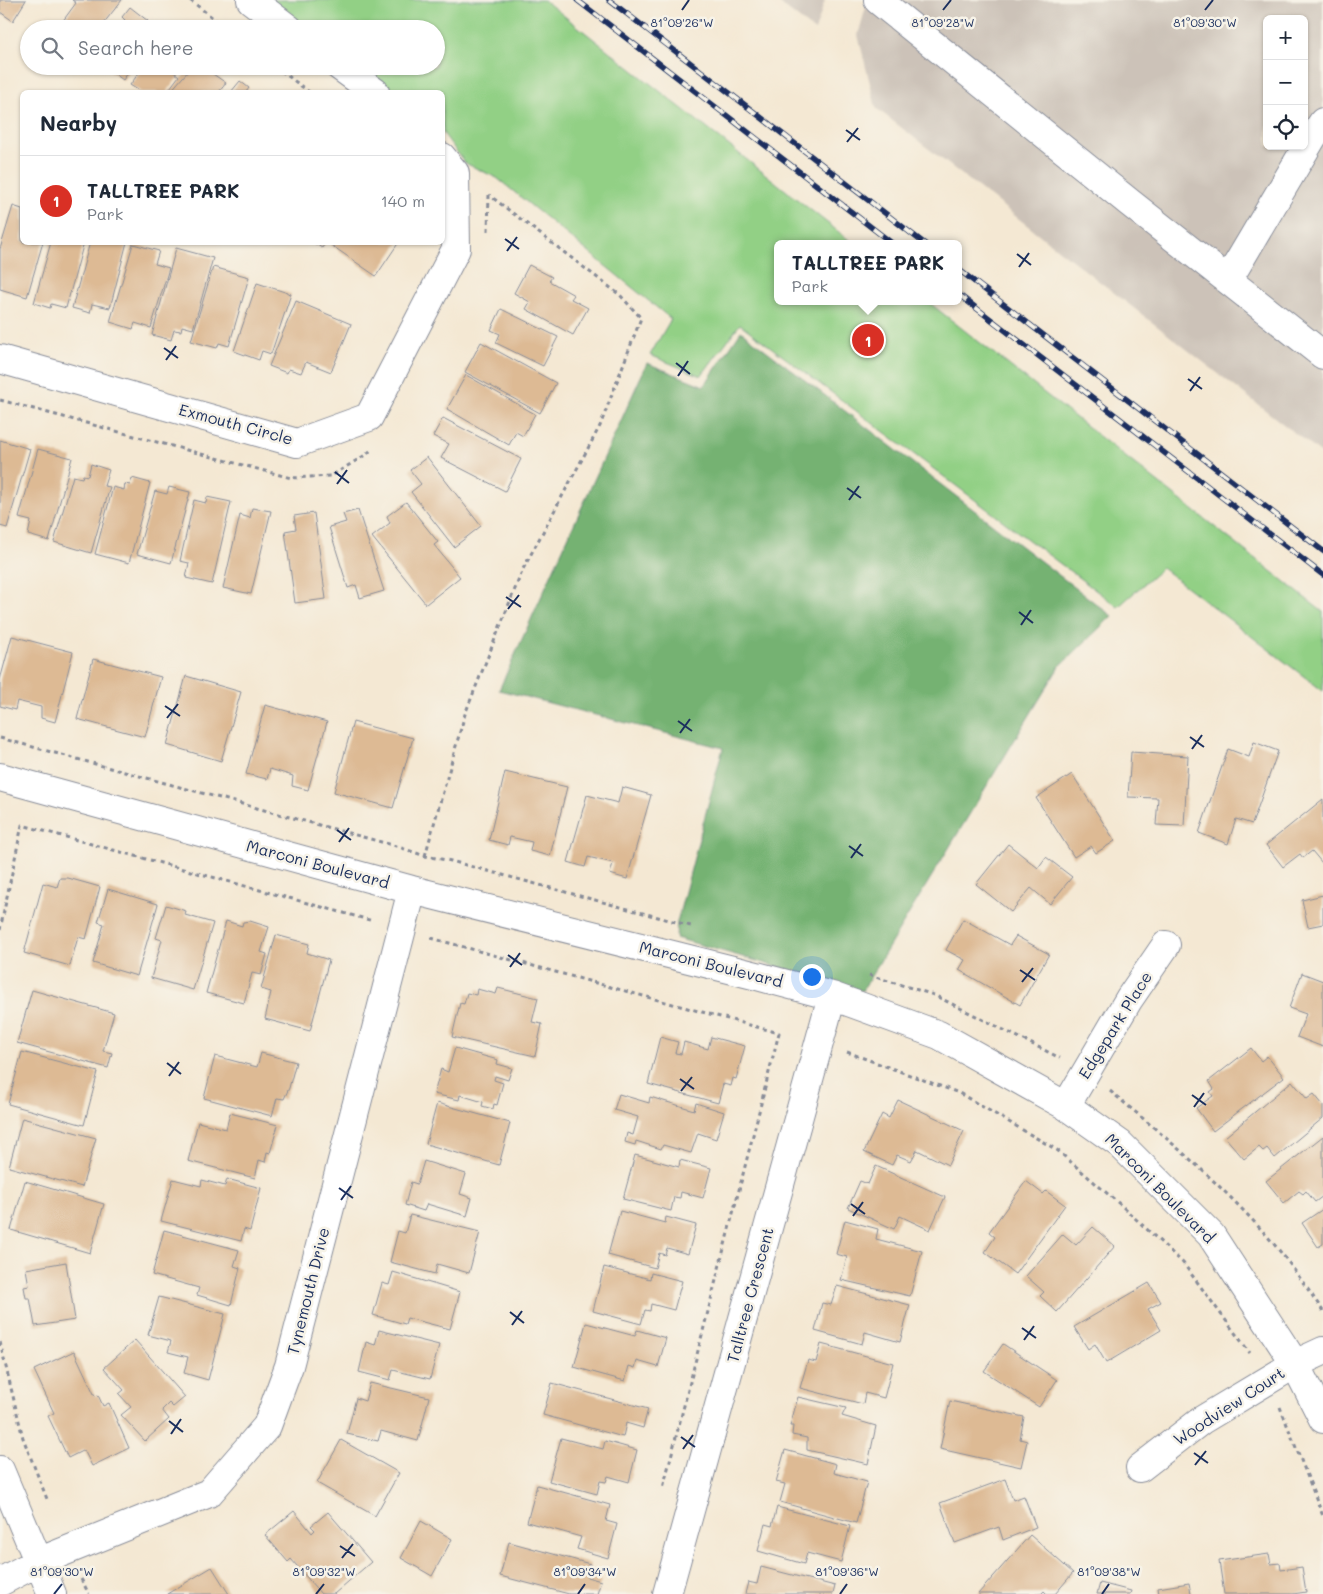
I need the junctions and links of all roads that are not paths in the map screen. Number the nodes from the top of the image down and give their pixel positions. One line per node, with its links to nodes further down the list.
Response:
1 (251, 0): 3 (street)
2 (878, 0): 8 (street)
3 (277, 20)
4 (352, 75): 5 (street)
5 (371, 90)
6 (1323, 122): 8 (street)
7 (445, 161): 10 (street, Exmouth Circle)
8 (1228, 280): 9 (street)
9 (1323, 355)
10 (0, 359)
11 (0, 777): 12 (street, Marconi Boulevard)
12 (412, 890): 14 (street, Marconi Boulevard); 21 (street, Tynemouth Drive)
13 (1166, 945): 15 (street, Edgepark Place)
14 (832, 996): 15 (street, Marconi Boulevard); 24 (street, Talltree Crescent)
15 (1066, 1106): 17 (street, Marconi Boulevard)
16 (1323, 1351): 17 (street, Woodview Court)
17 (1295, 1364): 18 (street, Marconi Boulevard); 19 (street, Woodview Court)
18 (1323, 1419)
19 (1140, 1468)
20 (0, 1470): 21 (street)
21 (38, 1562): 22 (street, Tynemouth Drive); 23 (street)
22 (0, 1582)
23 (52, 1594)
24 (667, 1594)

